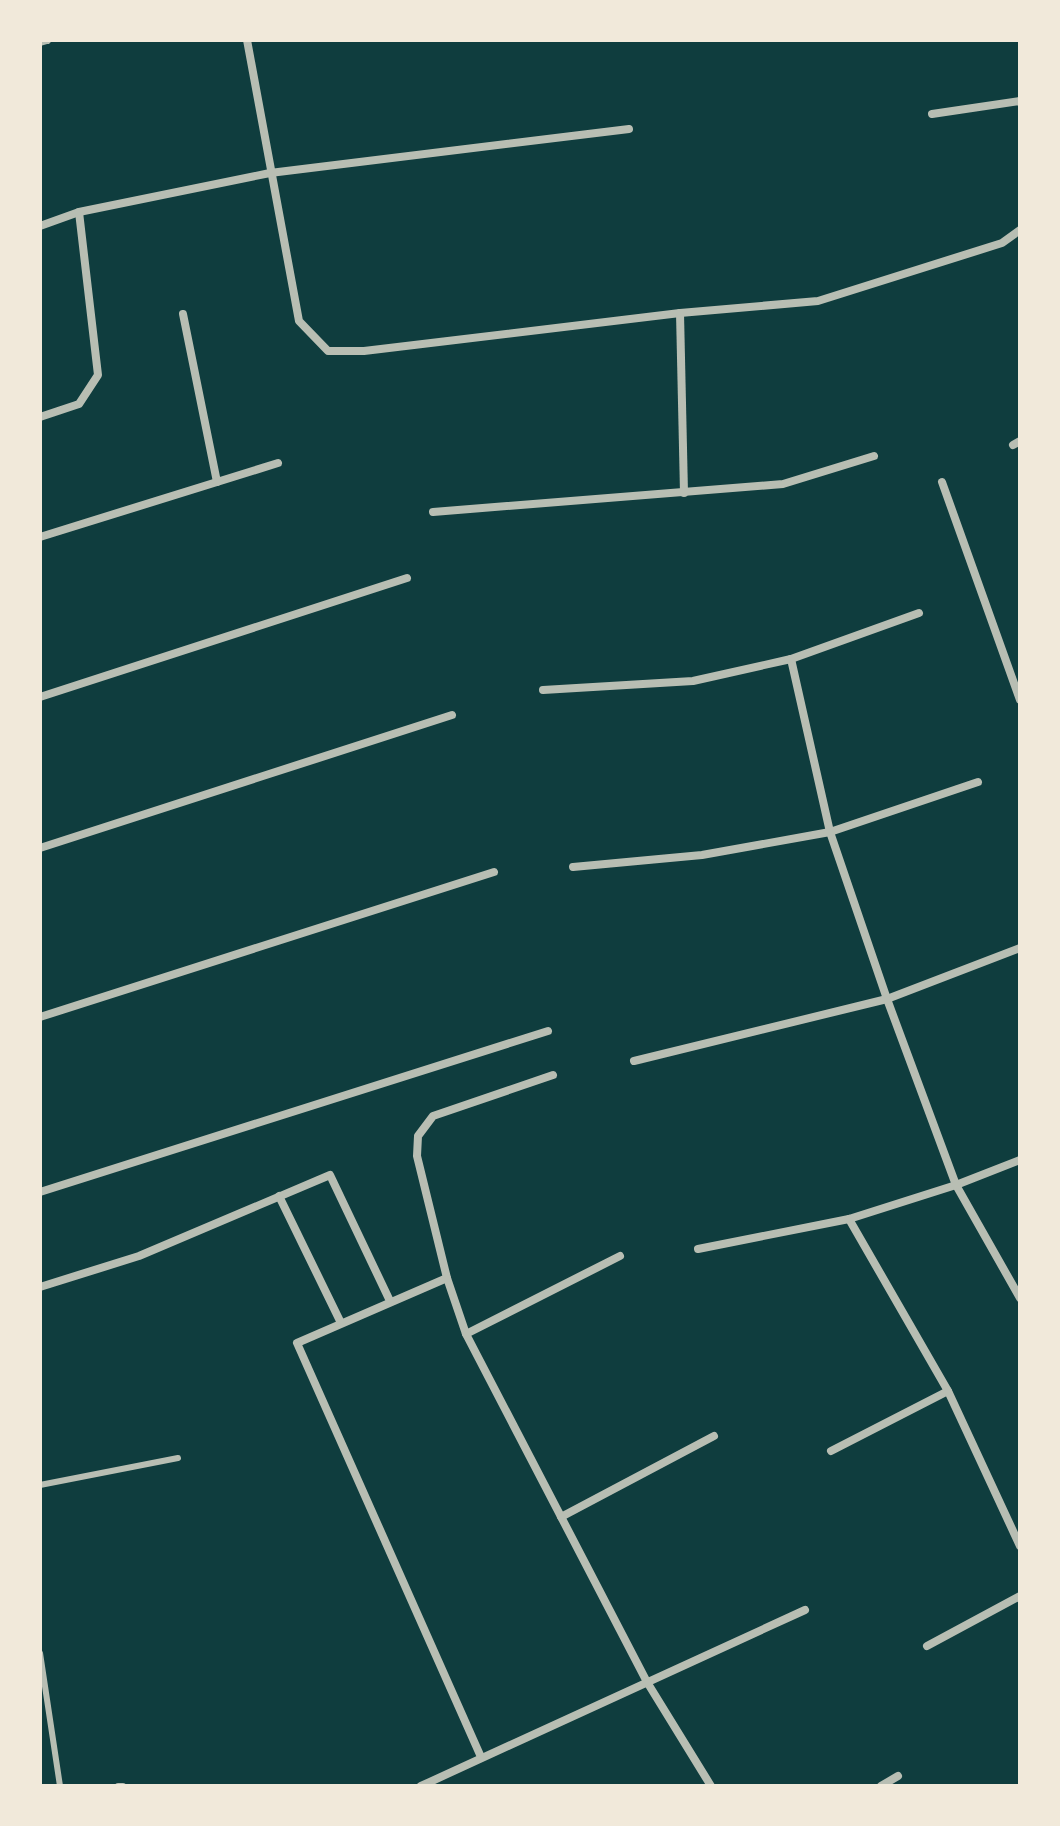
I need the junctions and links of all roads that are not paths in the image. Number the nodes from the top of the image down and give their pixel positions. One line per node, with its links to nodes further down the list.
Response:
1 (47, 40): 3 (street)
2 (247, 40): 7 (street)
3 (40, 42)
4 (1020, 101): 5 (street)
5 (932, 114)
6 (629, 129): 7 (street)
7 (270, 173): 8 (street); 11 (street)
8 (79, 212): 9 (street); 13 (street)
9 (40, 226)
10 (1020, 230): 11 (street)
11 (680, 313): 18 (street)
12 (183, 314): 16 (street)
13 (40, 417)
14 (874, 456): 18 (street)
15 (278, 463): 16 (street)
16 (217, 482): 20 (street)
17 (942, 482): 26 (street)
18 (684, 493): 19 (street)
19 (433, 512)
20 (40, 537)
21 (407, 578): 25 (street)
22 (919, 613): 23 (street)
23 (791, 659): 24 (street); 29 (street)
24 (543, 690)
25 (40, 697)
26 (1020, 700)
27 (452, 715): 30 (street)
28 (978, 782): 29 (street)
29 (830, 832): 31 (street); 34 (street)
30 (40, 848)
31 (573, 867)
32 (494, 872): 35 (street)
33 (1020, 948): 34 (street)
34 (887, 999): 37 (street); 40 (street)
35 (40, 1017)
36 (548, 1031): 41 (street)
37 (634, 1061)
38 (553, 1075): 46 (street)
39 (1020, 1160): 40 (street)
40 (956, 1185): 43 (street); 48 (street)
41 (40, 1192)
42 (279, 1196): 47 (street); 49 (street); 50 (street)
43 (849, 1219): 44 (street); 52 (street)
44 (698, 1249)
45 (620, 1256): 51 (street)
46 (447, 1278): 49 (street); 51 (street)
47 (40, 1287)
48 (1020, 1298)
49 (390, 1301): 50 (street)
50 (341, 1323): 64 (street)
51 (466, 1334): 57 (street)
52 (948, 1391): 54 (street); 58 (street)
53 (714, 1436): 57 (street)
54 (831, 1451)
55 (178, 1458): 56 (lane)
56 (40, 1485)
57 (561, 1517): 63 (street)
58 (1020, 1546)
59 (1020, 1596): 61 (street)
60 (805, 1610): 63 (street)
61 (927, 1646)
62 (40, 1653): 66 (lane)
63 (647, 1682): 64 (street); 68 (street)
64 (481, 1757): 67 (street)
65 (898, 1776): 69 (street)
66 (60, 1786)
67 (421, 1786)
68 (711, 1786)
69 (881, 1786)

